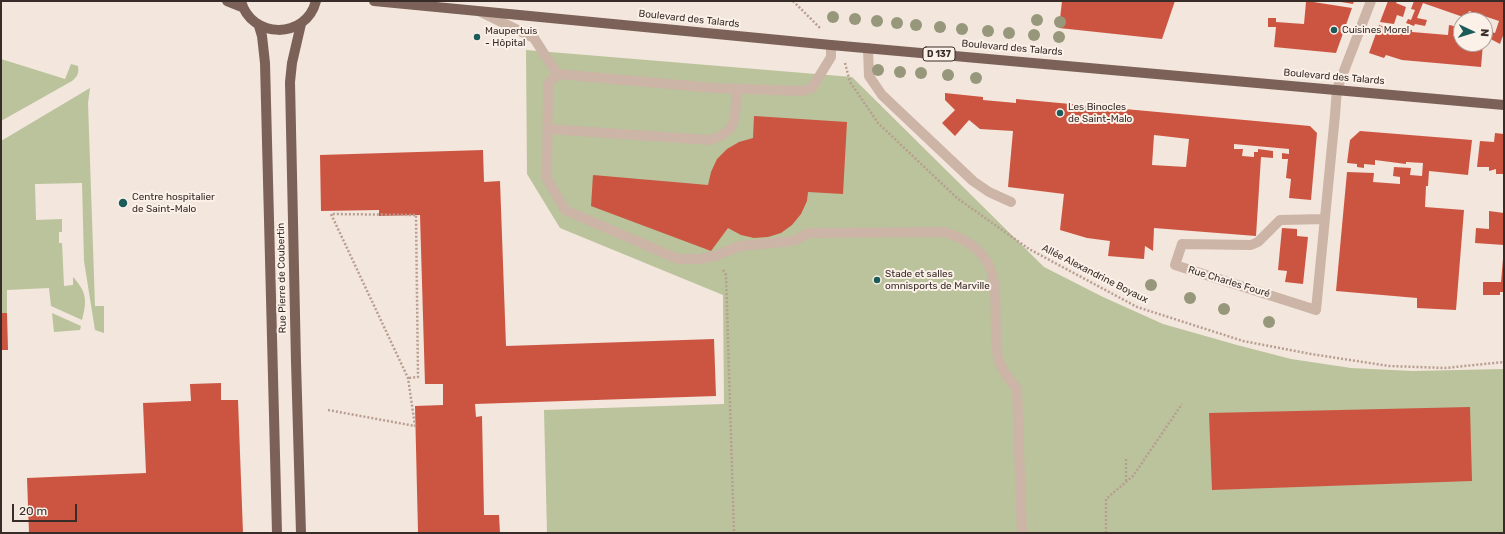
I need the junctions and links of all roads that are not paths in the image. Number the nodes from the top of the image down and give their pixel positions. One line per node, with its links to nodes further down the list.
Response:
1 (227, 1): 5 (main road)
2 (316, 1): 7 (main road)
3 (374, 1): 6 (main road, Boulevard des Talards / D 137)
4 (1371, 1): 13 (street, Rue Charles Fouré)
5 (241, 4): 8 (main road)
6 (478, 10): 9 (main road, Boulevard des Talards / D 137); 11 (street)
7 (301, 24): 8 (main road); 19 (main road, Rue Pierre de Coubertin)
8 (259, 26): 18 (main road, Rue Pierre de Coubertin)
9 (835, 45): 10 (main road, Boulevard des Talards / D 137); 12 (street)
10 (868, 48): 13 (main road, Boulevard des Talards / D 137); 16 (street)
11 (557, 74): 12 (street); 15 (street)
12 (737, 89): 15 (street)
13 (1337, 89): 14 (main road, Boulevard des Talards / D 137); 17 (street, Rue Charles Fouré)
14 (1504, 105)
15 (548, 129): 20 (street)
16 (1011, 202)
17 (1325, 219): 17 (street, Rue Charles Fouré)
18 (277, 533)
19 (301, 533)
20 (1022, 533)

